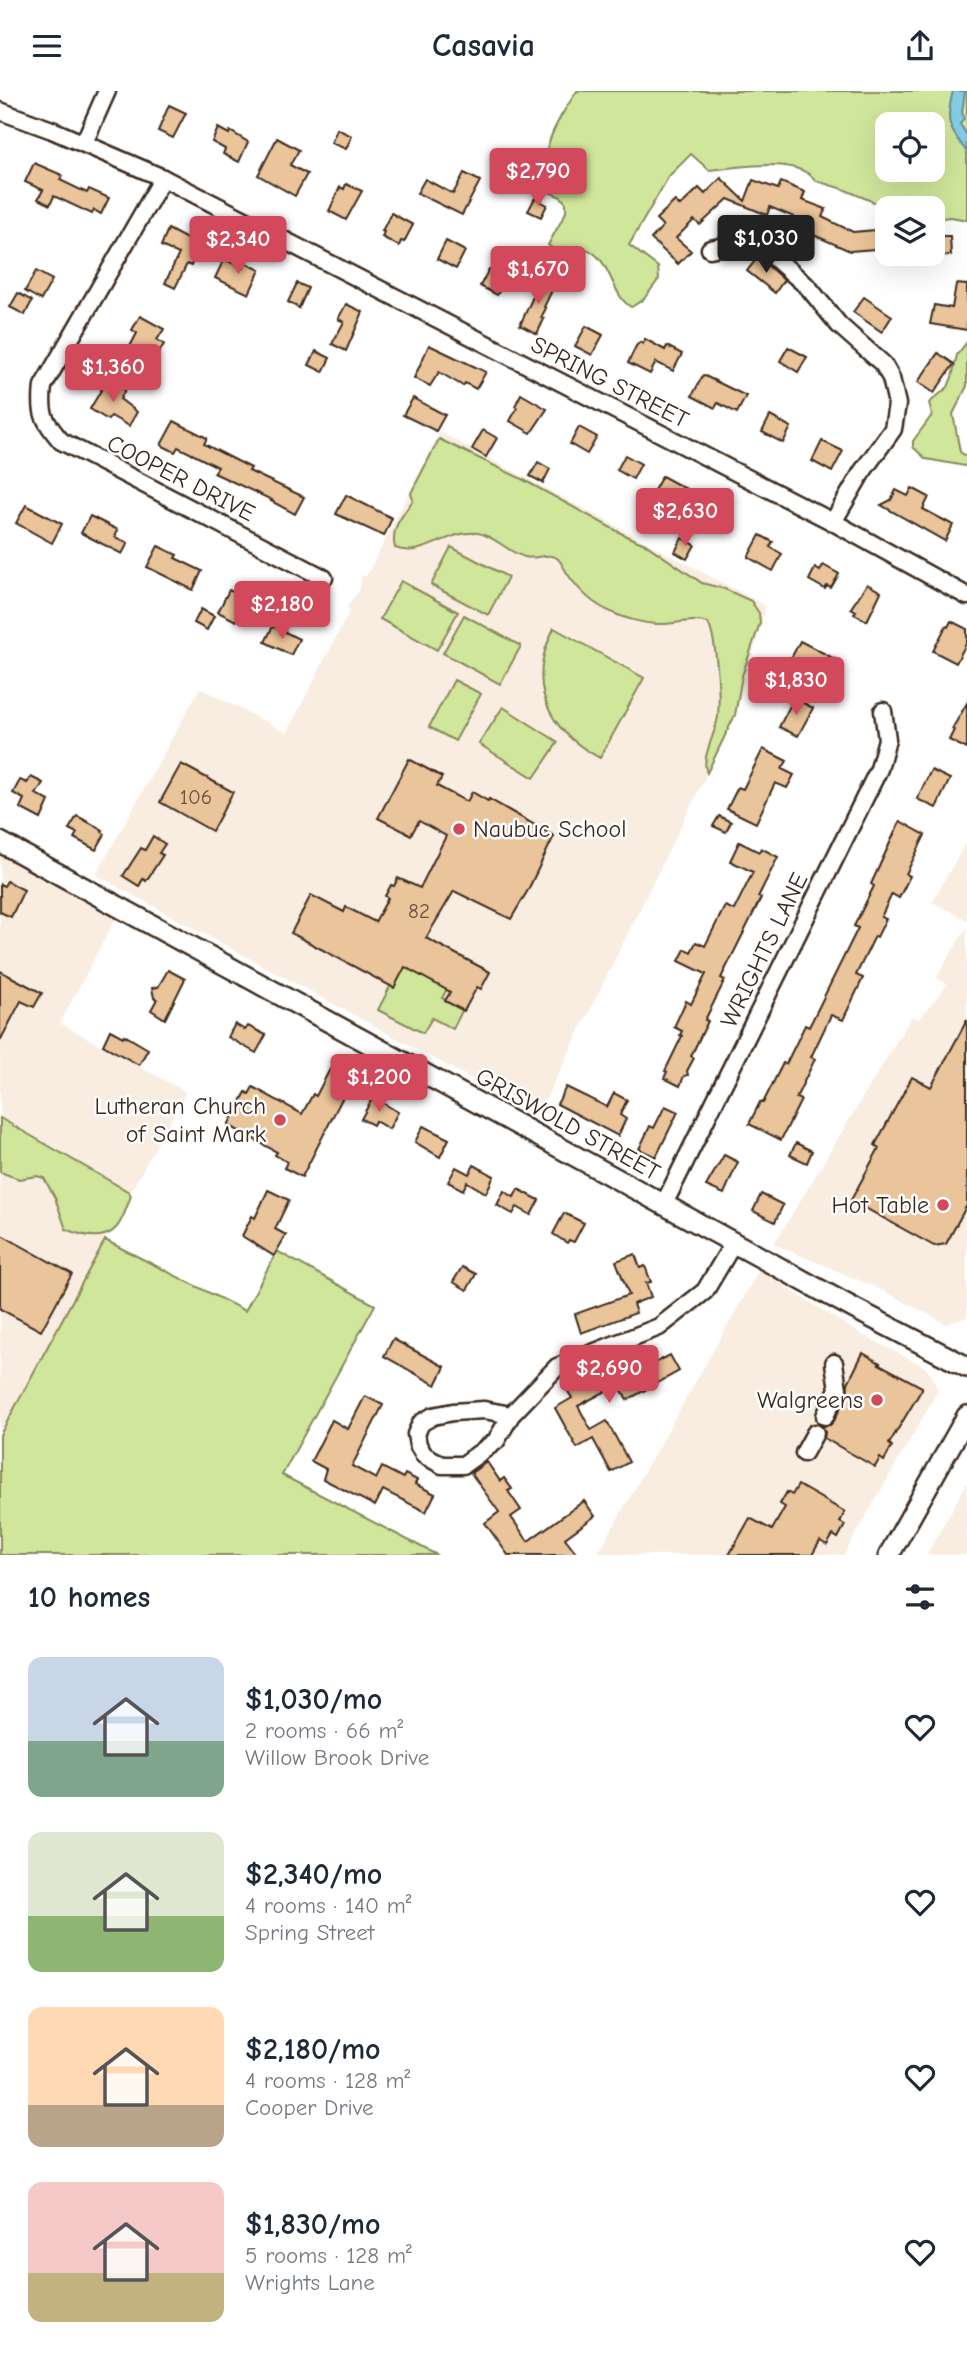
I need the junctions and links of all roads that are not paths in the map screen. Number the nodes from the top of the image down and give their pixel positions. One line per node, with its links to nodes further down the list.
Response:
1 (107, 91): 3 (street)
2 (0, 111): 3 (street, SPRING STREET)
3 (84, 143): 4 (street, SPRING STREET)
4 (163, 178): 6 (street, SPRING STREET); 7 (street, COOPER DRIVE)
5 (710, 249): 6 (street)
6 (832, 522): 8 (street, SPRING STREET)
7 (324, 577)
8 (967, 596)
9 (883, 711): 11 (street, WRIGHTS LANE)
10 (0, 842): 11 (main road, GRISWOLD STREET)
11 (664, 1204): 12 (main road, GRISWOLD STREET)
12 (734, 1242): 14 (main road, GRISWOLD STREET); 15 (street)
13 (834, 1363): 16 (street)
14 (967, 1367)
15 (510, 1415): 15 (street)
16 (825, 1416)
17 (967, 1416): 20 (main road)
18 (815, 1433): 19 (street)
19 (804, 1453)
20 (889, 1555)

